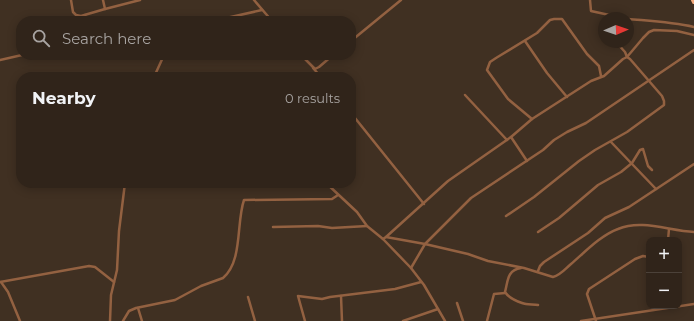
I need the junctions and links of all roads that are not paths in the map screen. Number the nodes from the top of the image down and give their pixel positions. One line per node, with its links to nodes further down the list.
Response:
1 (71, 0): 10 (street)
2 (103, 0): 7 (street)
3 (140, 0): 7 (street)
4 (254, 0): 8 (street)
5 (401, 0): 16 (street)
6 (590, 0): 9 (street)
7 (104, 9): 10 (street)
8 (262, 10): 11 (street); 12 (street)
9 (598, 13)
10 (85, 15)
11 (235, 16)
12 (267, 16)
13 (634, 19): 14 (street)
14 (694, 27)
15 (694, 35): 21 (street)
16 (356, 37)
17 (525, 41): 29 (street); 32 (street); 34 (street)
18 (621, 48): 21 (street)
19 (694, 50): 30 (street)
20 (16, 56): 22 (street)
21 (627, 57): 29 (street); 30 (street)
22 (0, 60)
23 (162, 60): 27 (street)
24 (306, 60): 26 (street)
25 (327, 60): 26 (street)
26 (313, 68): 28 (street)
27 (156, 72)
28 (316, 72)
29 (601, 76): 32 (street)
30 (649, 81): 37 (street); 38 (street)
31 (465, 95): 36 (street)
32 (567, 97): 34 (street)
33 (356, 119): 46 (street)
34 (532, 119): 35 (street)
35 (511, 137): 36 (street); 38 (street)
36 (507, 140): 46 (street)
37 (612, 142): 39 (street); 47 (street)
38 (527, 161): 56 (street)
39 (632, 163): 41 (street); 44 (street); 51 (street)
40 (694, 164): 44 (street)
41 (652, 170)
42 (124, 188): 62 (street)
43 (331, 188): 45 (street)
44 (656, 189): 60 (street)
45 (338, 195): 48 (street); 71 (street)
46 (424, 204): 53 (street)
47 (506, 216)
48 (367, 226): 49 (street); 55 (street)
49 (273, 227)
50 (669, 229): 52 (street); 54 (street); 60 (street)
51 (538, 232)
52 (694, 232)
53 (386, 237): 55 (street); 56 (street)
54 (668, 237)
55 (382, 239): 58 (street)
56 (425, 244): 58 (street); 59 (street)
57 (646, 256): 74 (street)
58 (411, 268): 63 (street)
59 (525, 268): 60 (street); 64 (street)
60 (538, 271)
61 (1, 282): 62 (street); 75 (street)
62 (114, 282): 76 (street)
63 (421, 282): 65 (street); 72 (street)
64 (505, 293): 69 (street); 85 (street)
65 (341, 296): 80 (street); 81 (street)
66 (248, 298): 79 (street)
67 (457, 303): 84 (street)
68 (694, 304): 70 (street)
69 (538, 305)
70 (682, 305)
71 (138, 308): 77 (street); 78 (street)
72 (438, 309): 82 (street); 83 (street)
73 (656, 309): 74 (street)
74 (596, 320): 86 (street)
75 (20, 321)
76 (110, 321)
77 (123, 321)
78 (142, 321)
79 (255, 321)
80 (305, 321)
81 (342, 321)
82 (404, 321)
83 (445, 321)
84 (463, 321)
85 (487, 321)
86 (581, 321)

